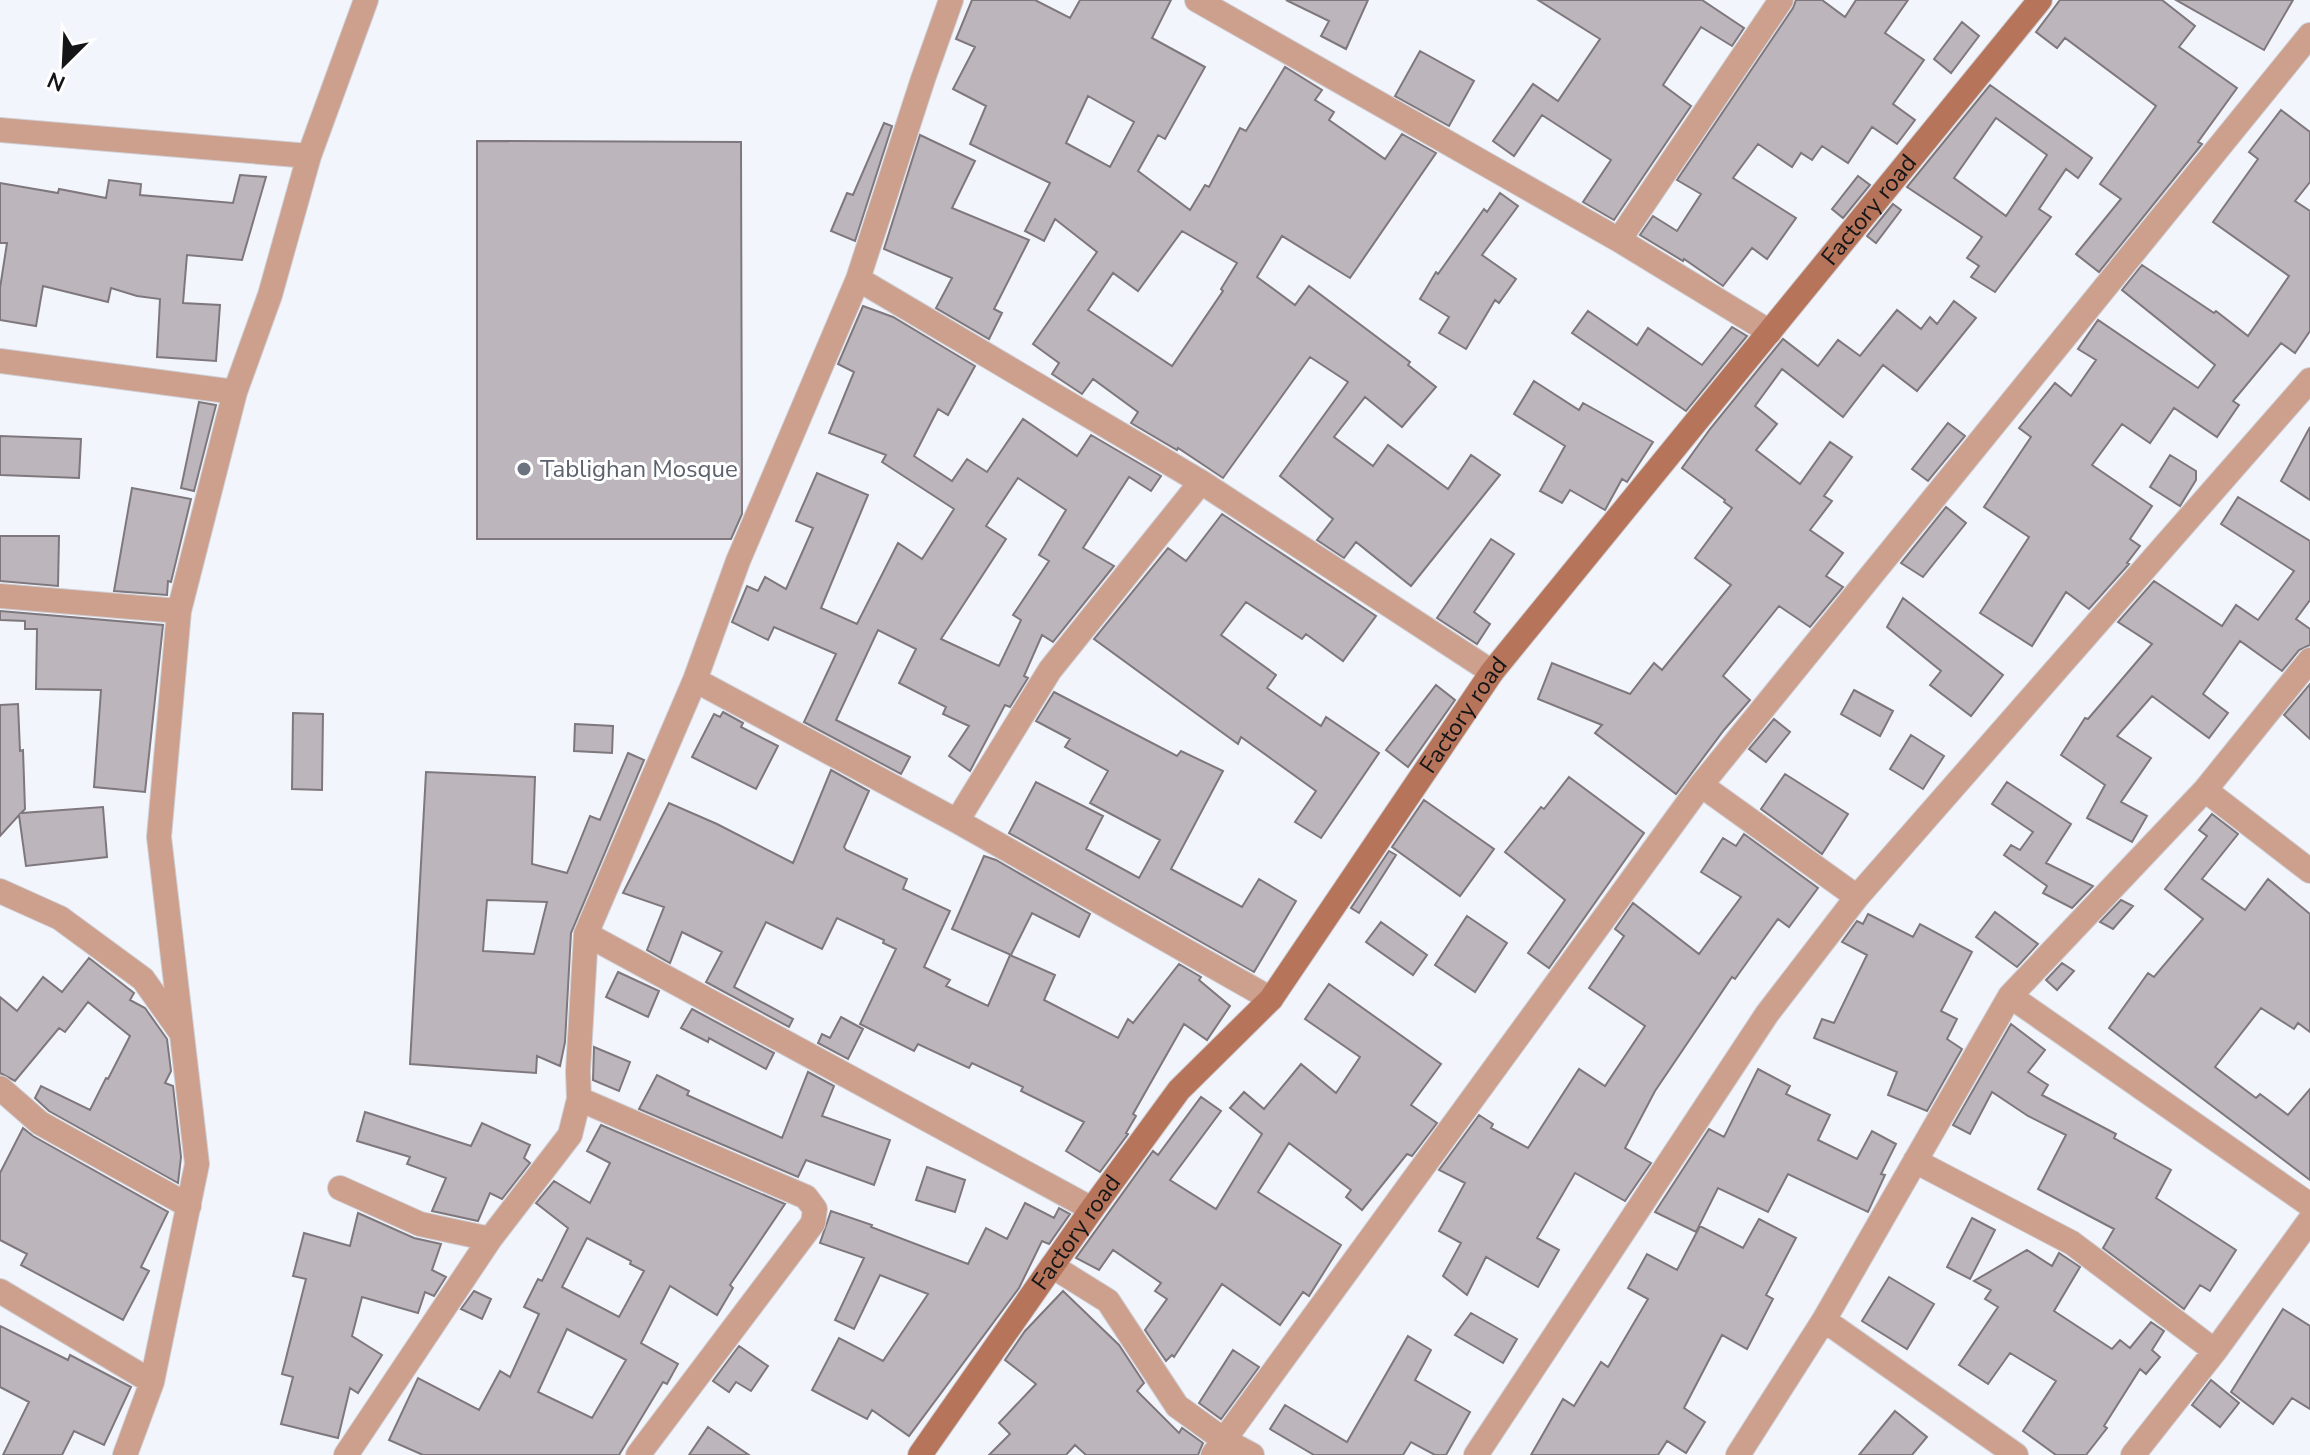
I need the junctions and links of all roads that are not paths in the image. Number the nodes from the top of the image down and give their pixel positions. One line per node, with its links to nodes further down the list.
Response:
1 (366, 0): 8 (street)
2 (951, 0): 10 (street)
3 (1197, 0): 9 (street)
4 (1781, 0): 9 (street)
5 (2032, 2): 11 (street, Factory road)
6 (2310, 35): 21 (street)
7 (0, 130): 8 (street)
8 (309, 156): 14 (street)
9 (1619, 240): 11 (street)
10 (858, 279): 15 (street); 20 (street)
11 (1770, 332): 19 (street, Factory road)
12 (0, 361): 14 (street)
13 (2310, 380): 26 (street)
14 (235, 392): 17 (street)
15 (1201, 482): 19 (street); 23 (street)
16 (0, 596): 17 (street)
17 (179, 611): 30 (street)
18 (2310, 660): 22 (street)
19 (1492, 672): 29 (street, Factory road)
20 (695, 680): 23 (street); 27 (street)
21 (1701, 785): 26 (street); 45 (street)
22 (2205, 790): 24 (street); 28 (street)
23 (957, 821): 29 (street)
24 (2310, 871)
25 (0, 891): 30 (street)
26 (1857, 897): 51 (street)
27 (586, 934): 32 (street); 37 (street)
28 (2010, 996): 33 (street); 35 (street)
29 (1271, 999): 37 (street, Factory road)
30 (181, 1033): 36 (street)
31 (0, 1088): 36 (street)
32 (579, 1099): 39 (street); 48 (street)
33 (1915, 1161): 42 (street); 43 (street)
34 (340, 1188): 39 (street)
35 (2310, 1205)
36 (189, 1206): 44 (street)
37 (1092, 1209): 40 (street, Factory road)
38 (2310, 1220): 43 (street)
39 (490, 1239): 47 (street)
40 (1052, 1266): 45 (street); 49 (street, Factory road)
41 (0, 1291): 44 (street)
42 (1824, 1320): 52 (street); 53 (street)
43 (2215, 1351): 54 (street)
44 (152, 1382): 46 (street)
45 (1219, 1448): 50 (street)
46 (125, 1455)
47 (346, 1455)
48 (638, 1455)
49 (920, 1455)
50 (1252, 1455)
51 (1476, 1455)
52 (1738, 1455)
53 (2016, 1455)
54 (2133, 1455)

